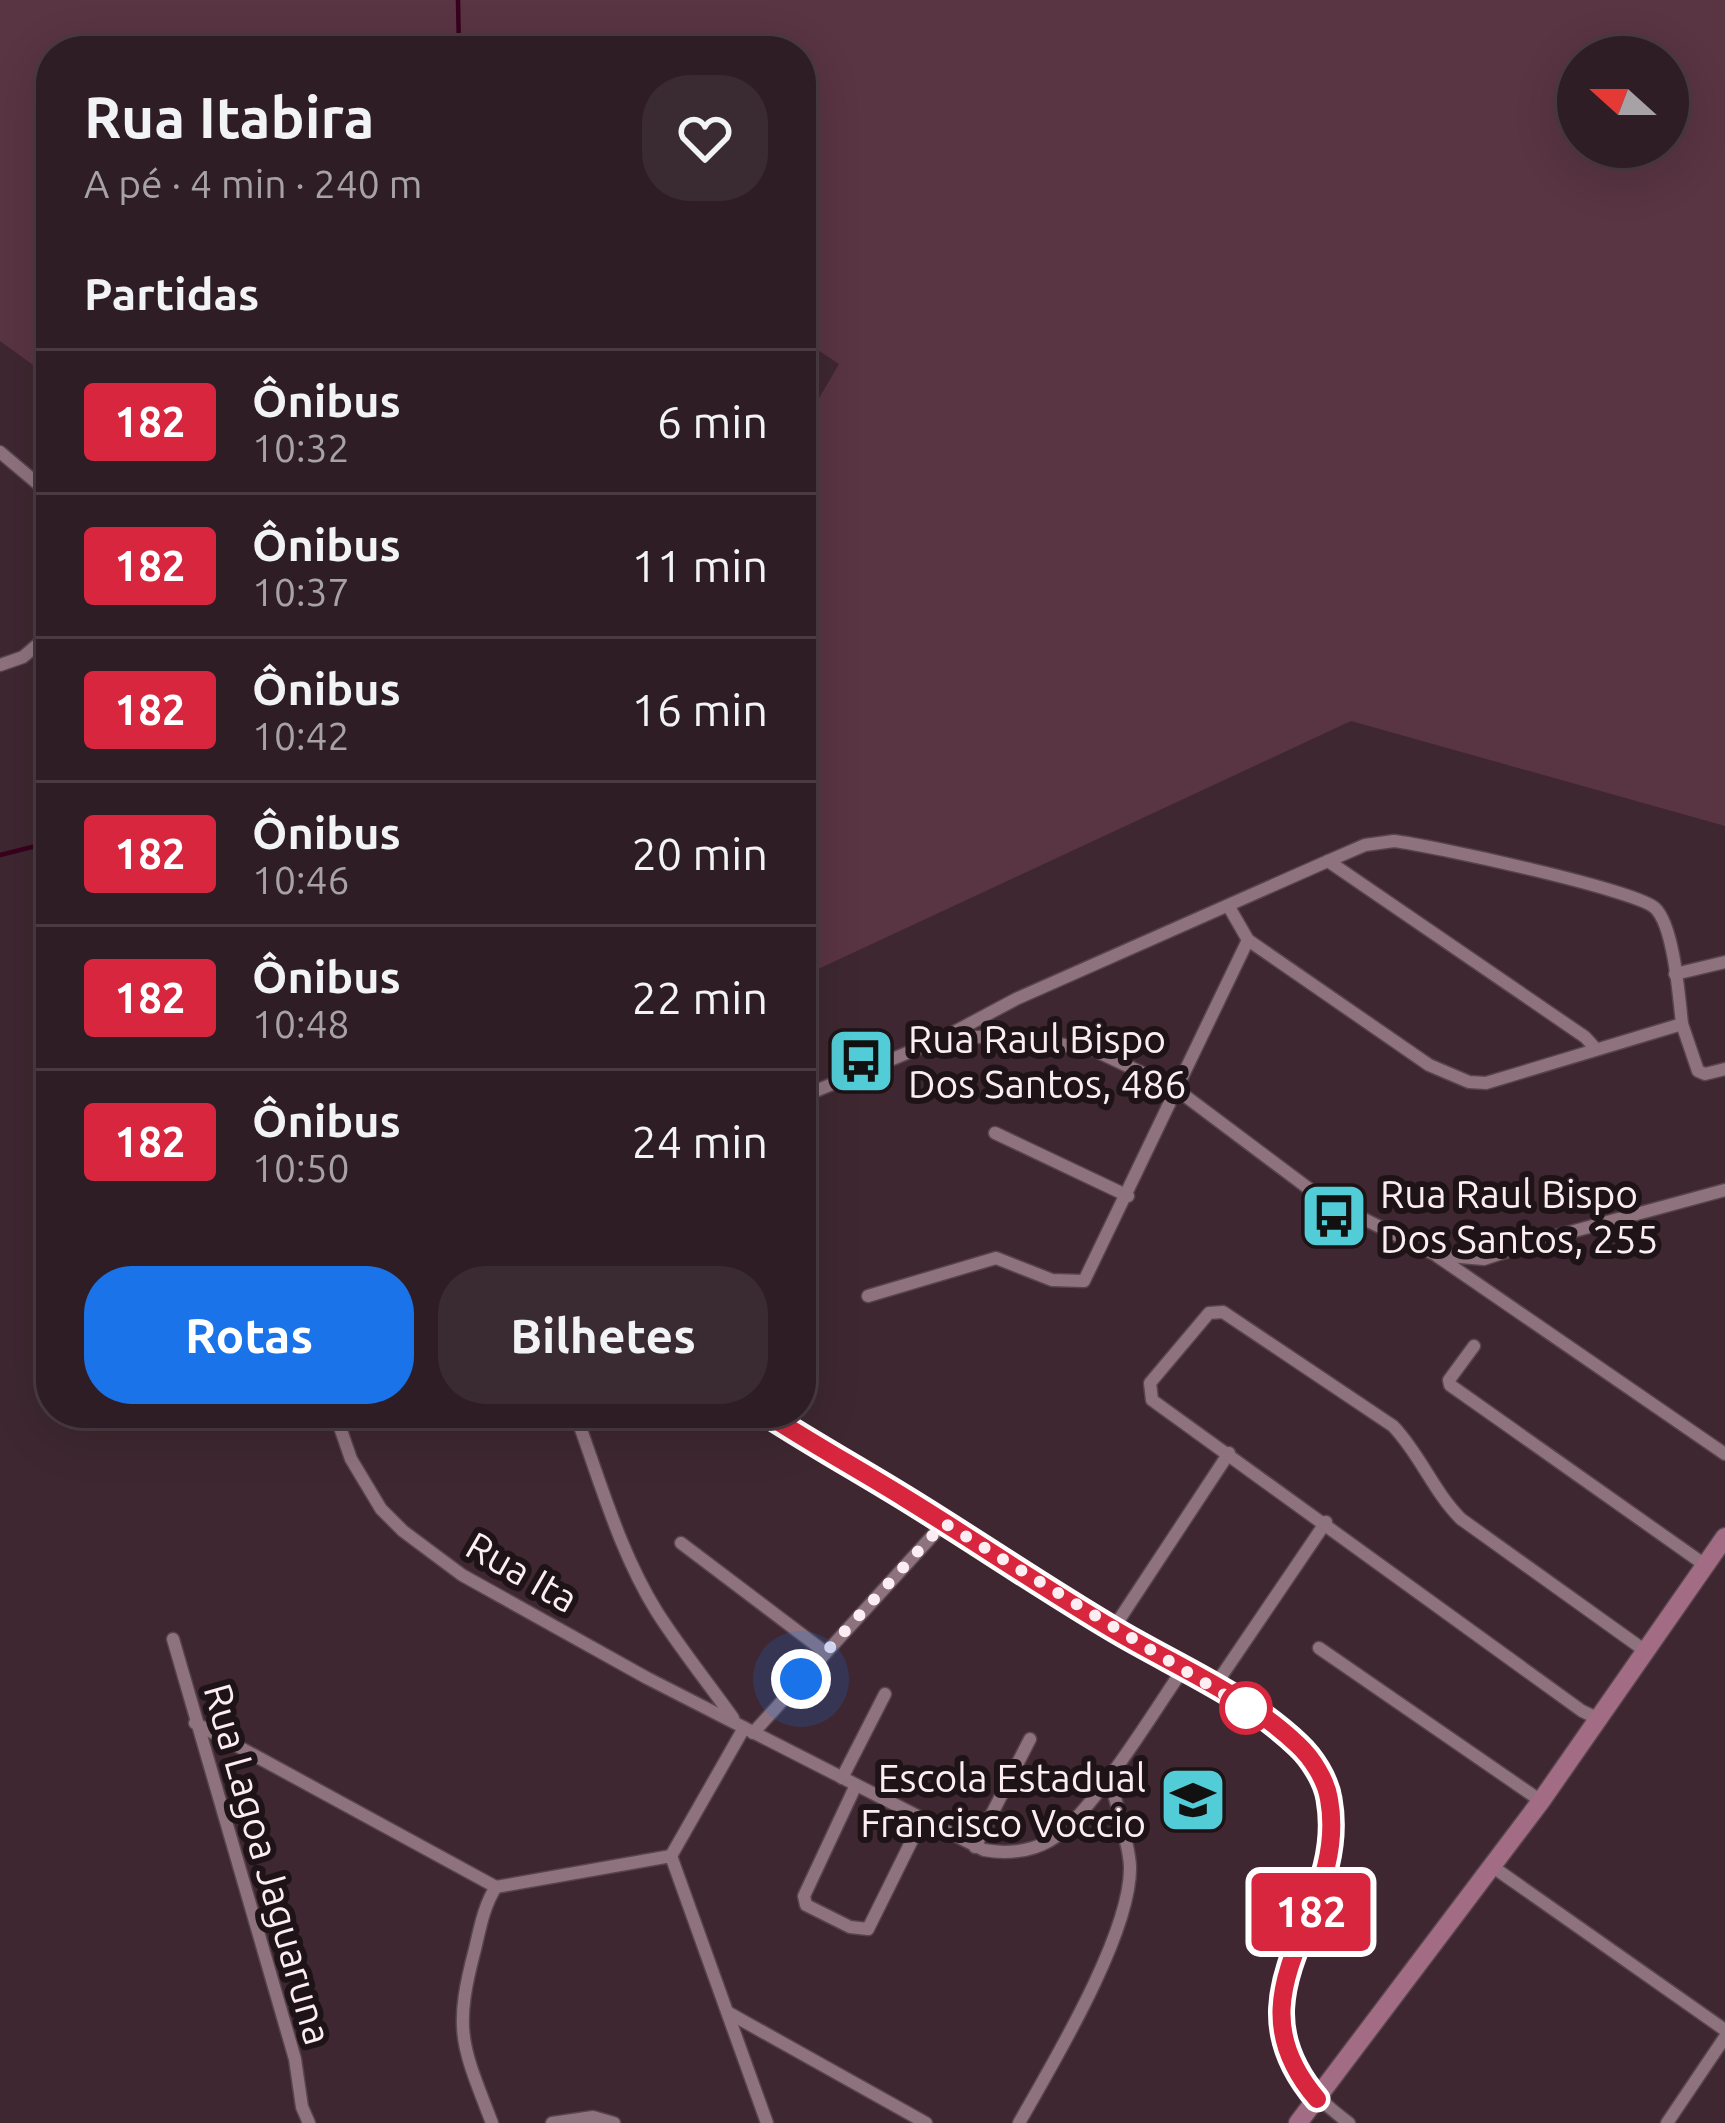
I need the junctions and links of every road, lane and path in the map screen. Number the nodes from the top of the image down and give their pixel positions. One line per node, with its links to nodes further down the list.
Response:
1 (0, 452): 2 (street)
2 (36, 482)
3 (36, 645): 4 (street)
4 (0, 665)
5 (1328, 861): 6 (street); 9 (street); 12 (street)
6 (1229, 908): 7 (street); 11 (street)
7 (1248, 940): 12 (street); 14 (street)
8 (1725, 962): 9 (street)
9 (1676, 974): 10 (street)
10 (1682, 1024): 12 (street); 13 (street)
11 (944, 1037): 14 (street); 15 (street)
12 (1596, 1049)
13 (1725, 1069)
14 (1176, 1089): 18 (street); 19 (street)
15 (816, 1091)
16 (995, 1133): 18 (street)
17 (1725, 1190): 19 (street)
18 (1128, 1196): 20 (street)
19 (1436, 1256): 26 (street)
20 (868, 1296)
21 (1474, 1346): 31 (street)
22 (341, 1428): 42 (street, Rua Ita)
23 (580, 1428): 42 (street, Rua Ita)
24 (789, 1428): 28 (street)
25 (1229, 1453): 27 (street); 32 (street); 35 (street)
26 (1725, 1454)
27 (1326, 1522): 38 (street); 40 (street)
28 (944, 1523): 32 (street); 36 (street)
29 (1725, 1537): 31 (street)
30 (681, 1543): 36 (street)
31 (1705, 1565): 35 (street)
32 (1113, 1629): 37 (street)
33 (173, 1639): 41 (street, Rua Lagoa Jaguaruna)
34 (1319, 1648): 47 (street)
35 (1644, 1650): 40 (street)
36 (825, 1652): 42 (street)
37 (1183, 1669): 38 (street); 44 (street, Rua Ita)
38 (1214, 1687): 55 (street)
39 (885, 1694): 45 (street)
40 (1598, 1718): 47 (street)
41 (195, 1723): 52 (street); 57 (street, Rua Lagoa Jaguaruna)
42 (745, 1728): 45 (street, Rua Ita); 50 (street)
43 (1030, 1738): 49 (street)
44 (1109, 1775): 49 (street, Rua Ita); 63 (street)
45 (842, 1778): 46 (street, Rua Ita)
46 (856, 1785): 48 (street, Rua Ita); 48 (street)
47 (1541, 1801): 51 (street)
48 (922, 1820): 49 (street, Rua Ita)
49 (975, 1847)
50 (671, 1856): 52 (street); 53 (street)
51 (1492, 1867): 54 (street); 55 (street)
52 (496, 1887): 58 (street)
53 (729, 2013): 61 (street); 62 (street)
54 (1725, 2034): 66 (street)
55 (1317, 2099): 64 (street); 65 (street)
56 (594, 2120): 59 (street); 60 (street)
57 (309, 2123)
58 (492, 2123)
59 (552, 2123)
60 (614, 2123)
61 (767, 2123)
62 (926, 2123)
63 (1019, 2123)
64 (1298, 2123)
65 (1349, 2123)
66 (1667, 2123)

